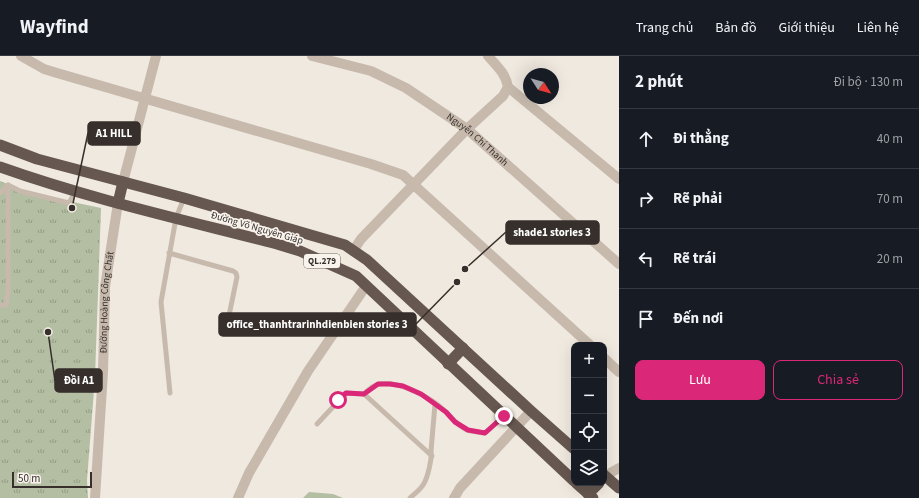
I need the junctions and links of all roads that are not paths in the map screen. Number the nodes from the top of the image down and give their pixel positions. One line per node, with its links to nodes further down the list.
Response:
1 (21, 56): 6 (street)
2 (156, 56): 6 (street)
3 (312, 56): 7 (street, Nguyễn Chí Thanh)
4 (488, 56): 5 (street)
5 (508, 87): 7 (street); 10 (street)
6 (145, 99): 11 (street); 13 (street)
7 (467, 130): 13 (street); 21 (street, Nguyễn Chí Thanh)
8 (0, 145): 11 (highway, Đường Võ Nguyên Giáp / QL.279)
9 (0, 167): 14 (highway, Đường Võ Nguyên Giáp / QL.279)
10 (619, 179)
11 (123, 182): 16 (highway, Đường Võ Nguyên Giáp / QL.279); 17 (highway)
12 (8, 185): 14 (lane); 15 (lane); 23 (lane)
13 (414, 185): 19 (street); 25 (street)
14 (76, 191): 17 (highway, Đường Võ Nguyên Giáp / QL.279)
15 (0, 193)
16 (184, 198): 18 (lane); 19 (highway, Đường Võ Nguyên Giáp / QL.279)
17 (118, 203): 18 (highway, Đường Võ Nguyên Giáp / QL.279); 47 (street, Đường Hoàng Công Chất)
18 (176, 218): 20 (lane); 22 (highway, Đường Võ Nguyên Giáp / QL.279)
19 (353, 251): 26 (highway, Đường Võ Nguyên Giáp / QL.279)
20 (169, 253): 24 (lane); 30 (lane)
21 (619, 264)
22 (366, 286): 28 (highway, Đường Võ Nguyên Giáp / QL.279); 48 (street)
23 (0, 305)
24 (227, 325)
25 (587, 342)
26 (463, 348): 28 (highway); 33 (highway, Đường Võ Nguyên Giáp / QL.279)
27 (607, 361): 29 (street)
28 (448, 364): 34 (highway, Đường Võ Nguyên Giáp / QL.279)
29 (619, 372)
30 (170, 393)
31 (364, 394): 32 (lane); 35 (lane); 38 (lane)
32 (435, 404): 34 (lane); 38 (lane)
33 (531, 411): 36 (street); 37 (highway, Đường Võ Nguyên Giáp / QL.279)
34 (504, 416): 36 (highway, Đường Võ Nguyên Giáp / QL.279)
35 (317, 424)
36 (515, 427): 41 (highway, Đường Võ Nguyên Giáp / QL.279); 50 (street)
37 (571, 446)
38 (432, 456): 49 (lane)
39 (619, 468): 40 (street)
40 (607, 476)
41 (571, 478)
42 (607, 480): 45 (highway)
43 (579, 486): 46 (highway, Đường Võ Nguyên Giáp / QL.279)
44 (597, 486): 46 (highway)
45 (619, 488)
46 (589, 497)
47 (95, 498)
48 (238, 498)
49 (410, 498)
50 (454, 498)

